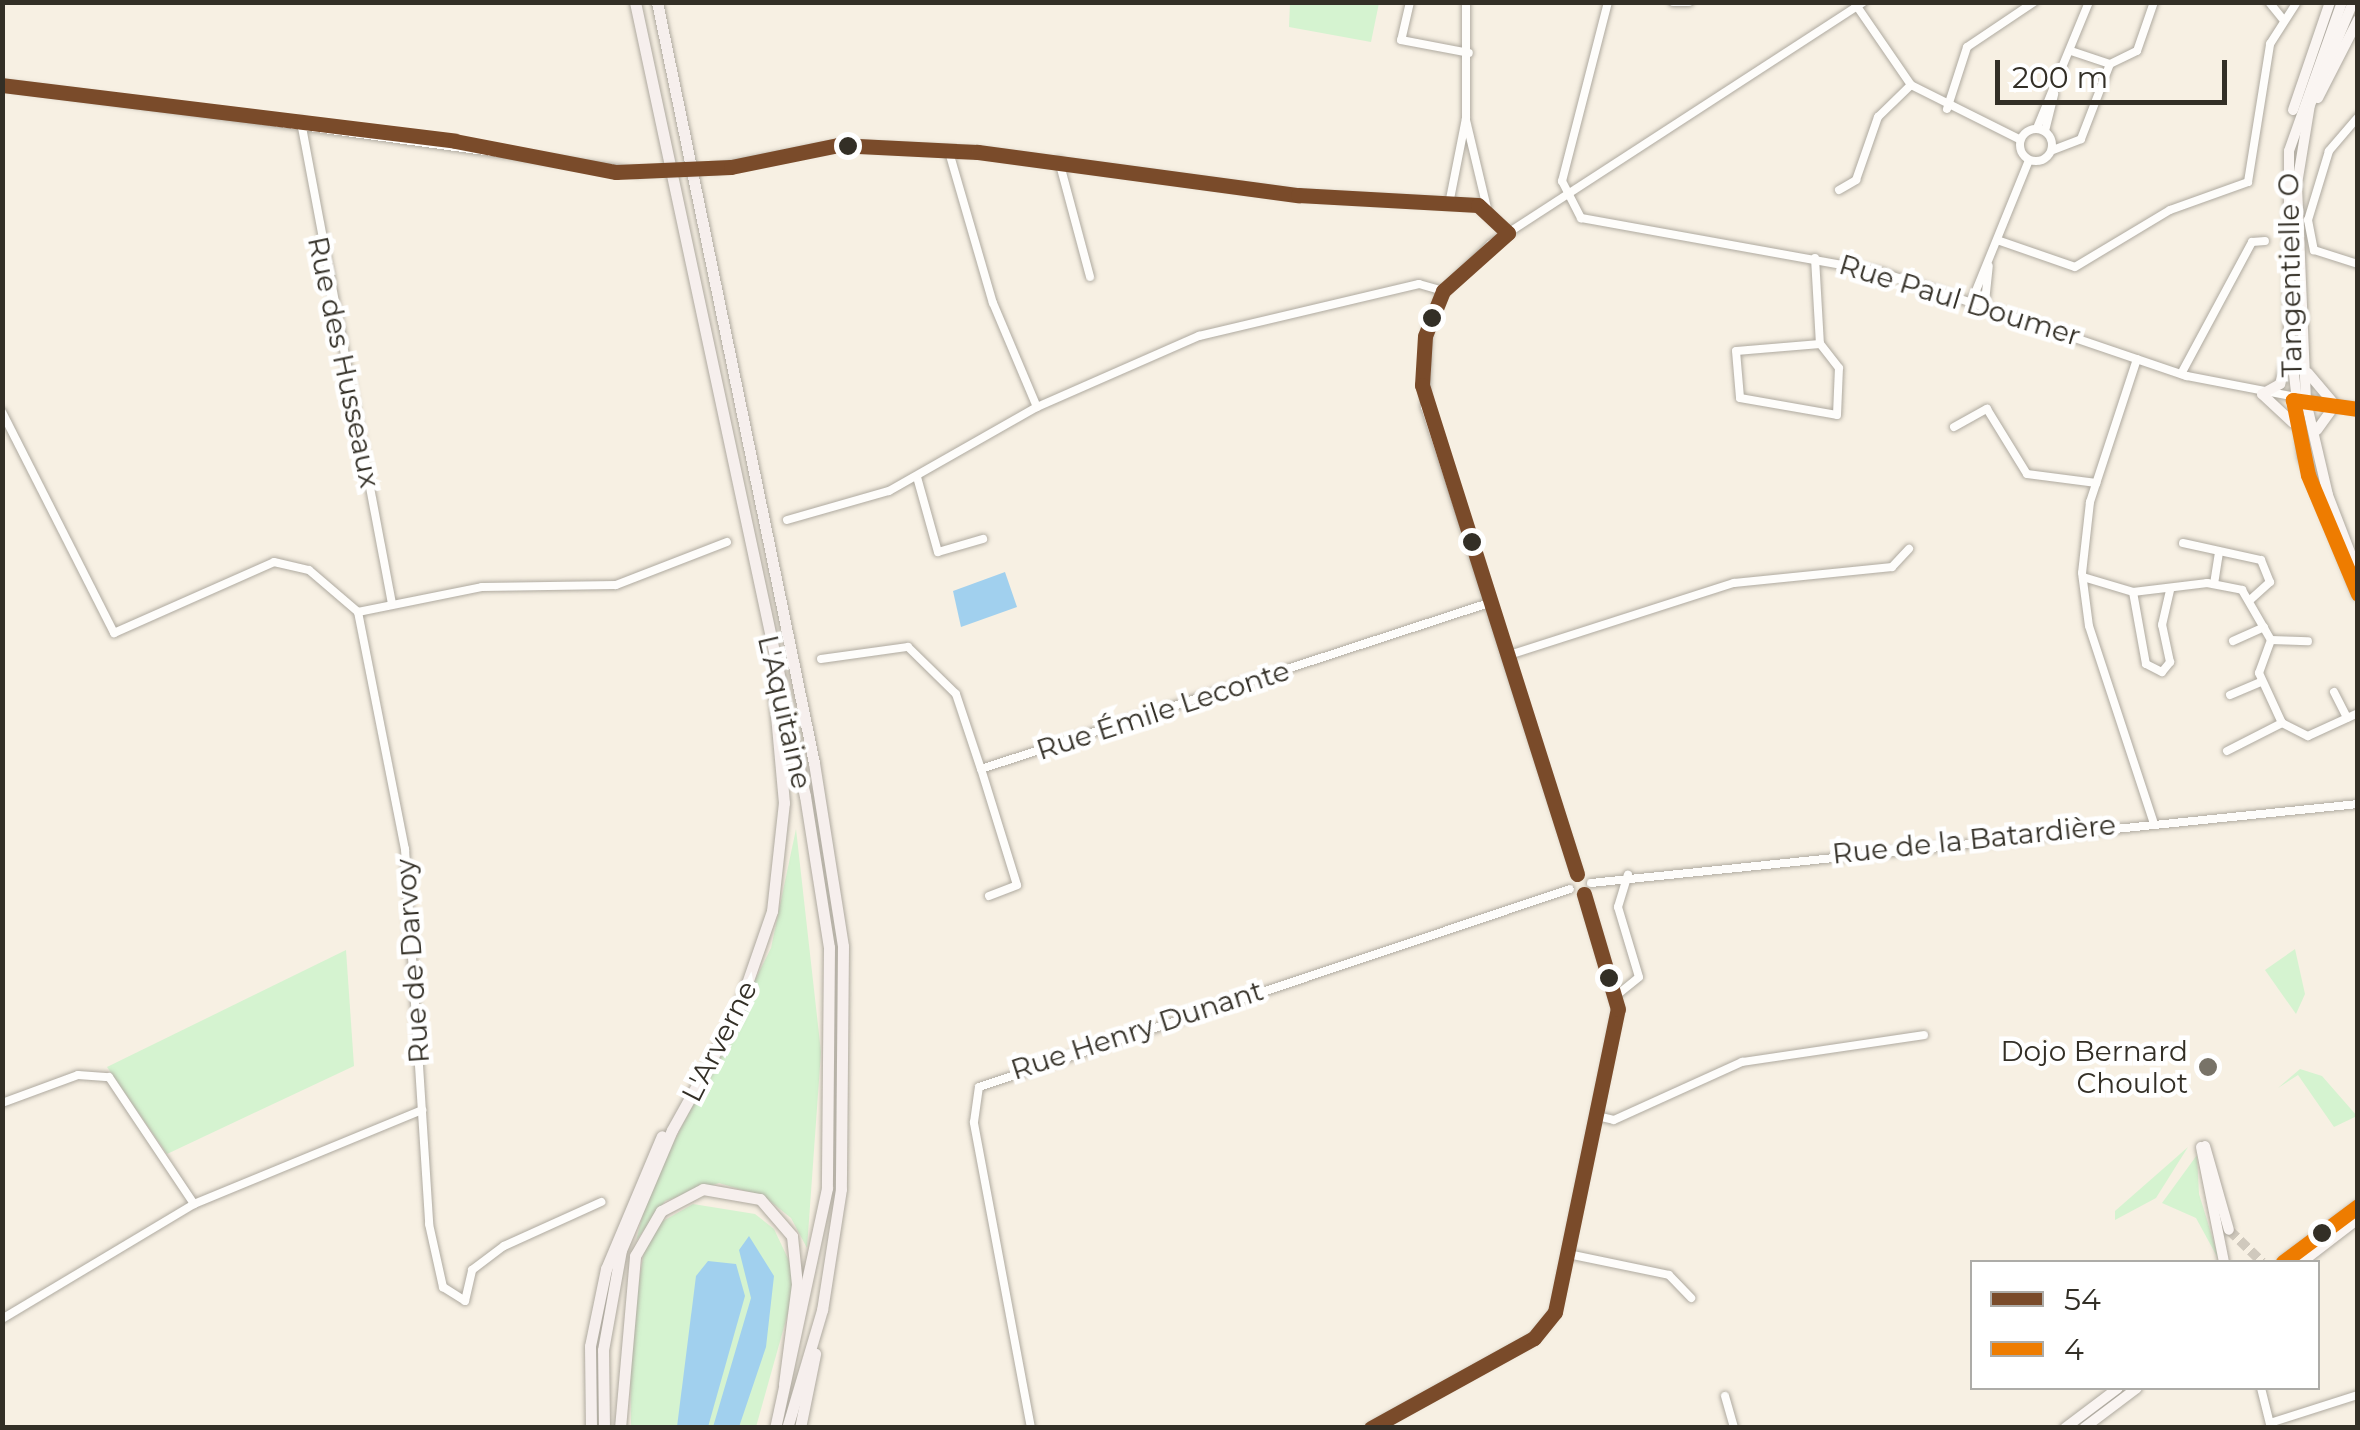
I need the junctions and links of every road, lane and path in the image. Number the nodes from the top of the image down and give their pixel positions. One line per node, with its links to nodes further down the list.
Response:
1 (636, 2): 90 (highway, L'Aquitaine)
2 (657, 2): 125 (highway, L'Aquitaine)
3 (1410, 2): 22 (street)
4 (1466, 2): 22 (street)
5 (1608, 2): 39 (street)
6 (1673, 2): 7 (street)
7 (1690, 2)
8 (2034, 2): 26 (street)
9 (2088, 2): 21 (street)
10 (2154, 2): 23 (street)
11 (2269, 2): 19 (street)
12 (2278, 2): 18 (street)
13 (2297, 2): 18 (street)
14 (2330, 2): 34 (main road)
15 (2342, 2): 34 (main road, Tangentielle O)
16 (2354, 2): 32 (main road, Tangentielle O)
17 (1858, 4): 25 (street); 39 (street)
18 (2288, 8): 19 (street)
19 (2282, 18): 43 (street)
20 (2358, 20): 32 (main road)
21 (2071, 51): 23 (street); 30 (street)
22 (1470, 52): 28 (street)
23 (2110, 64): 33 (street)
24 (4, 85): 29 (street)
25 (1911, 86): 26 (street); 38 (street)
26 (1947, 109): 31 (street)
27 (2358, 117): 46 (street)
28 (1466, 118): 40 (street); 41 (street)
29 (301, 122): 35 (street, bridge); 83 (street, Rue des Husseaux)
30 (2041, 130): 31 (street); 33 (street)
31 (2019, 139): 36 (street)
32 (2302, 141): 55 (main road, Tangentielle O)
33 (2053, 150): 36 (street)
34 (2289, 151): 50 (main road, Tangentielle O)
35 (949, 152): 37 (street); 62 (street)
36 (2029, 160): 43 (street)
37 (1059, 161): 40 (street); 48 (street)
38 (1839, 190)
39 (1566, 198): 42 (street); 45 (street, Rue Paul Doumer)
40 (1449, 204): 41 (street)
41 (1487, 208): 42 (street)
42 (1508, 233): 49 (street)
43 (2000, 241): 47 (street)
44 (2266, 241): 57 (street)
45 (1815, 258): 51 (street, Rue Paul Doumer); 54 (street)
46 (2358, 264)
47 (1989, 266): 51 (street); 52 (street)
48 (1090, 277)
49 (1444, 292): 62 (street); 84 (street)
50 (2288, 295): 53 (main road, Tangentielle O); 58 (main road)
51 (1974, 298): 52 (street, Rue Paul Doumer)
52 (1984, 302): 56 (street, Rue Paul Doumer)
53 (2289, 329): 59 (main road, Tangentielle O); 60 (main road)
54 (1820, 344): 54 (street)
55 (2303, 356): 60 (main road, Tangentielle O); 61 (main road)
56 (2137, 359): 57 (street, Rue Paul Doumer); 68 (street)
57 (2181, 374): 58 (street, Rue Paul Doumer)
58 (2262, 394): 59 (street, Rue Paul Doumer); 66 (main road)
59 (2293, 400): 60 (street, Rue Paul Doumer); 66 (main road); 69 (main road)
60 (2306, 402): 61 (street, Rue Paul Doumer); 69 (main road, Tangentielle O)
61 (2335, 406): 63 (street, Rue Paul Doumer); 69 (main road)
62 (1037, 407): 67 (street)
63 (2358, 409)
64 (2, 412): 85 (street)
65 (1954, 427): 68 (street)
66 (2303, 456): 81 (main road)
67 (917, 476): 70 (street); 71 (street)
68 (2096, 483): 77 (street)
69 (2328, 495): 76 (main road)
70 (787, 520)
71 (983, 539)
72 (728, 542): 83 (street)
73 (2182, 543): 75 (street)
74 (1909, 550): 91 (street)
75 (2219, 551): 78 (street); 82 (street)
76 (2358, 573)
77 (2083, 577): 80 (street); 102 (street)
78 (2214, 584): 79 (street); 82 (street)
79 (2170, 589): 80 (street); 80 (street)
80 (2133, 592)
81 (2358, 596)
82 (2251, 599): 86 (street)
83 (392, 603): 85 (street)
84 (1489, 603): 91 (street); 100 (street, Rue Émile Leconte)
85 (358, 612): 112 (street, Rue de Darvoy)
86 (2264, 627): 87 (street); 88 (street)
87 (2271, 640): 89 (street); 93 (street)
88 (2233, 641)
89 (2308, 642)
90 (769, 644): 113 (highway, L'Arverne); 127 (highway, L'Aquitaine)
91 (1506, 656): 103 (street)
92 (821, 660): 100 (street)
93 (2262, 682): 95 (street); 98 (street)
94 (2334, 692): 97 (street)
95 (2230, 696)
96 (2358, 713): 97 (street)
97 (2347, 718): 98 (street)
98 (2282, 722): 99 (street)
99 (2227, 751)
100 (982, 769): 108 (street)
101 (2358, 804): 102 (street, Rue de la Batardière)
102 (2153, 820): 104 (street, Rue de la Batardière)
103 (1577, 874): 105 (street); 106 (street)
104 (1628, 875): 105 (street, Rue de la Batardière); 109 (street)
105 (1591, 882): 107 (street)
106 (1570, 889): 107 (street); 140 (street, Rue Henry Dunant)
107 (1584, 894): 109 (street)
108 (989, 896)
109 (1617, 995): 114 (street)
110 (1924, 1035): 114 (street)
111 (2, 1103): 116 (street)
112 (422, 1110): 115 (street, Rue de Darvoy); 116 (street)
113 (684, 1110): 134 (highway); 135 (highway, L'Arverne)
114 (1597, 1116): 120 (street)
115 (601, 1202)
116 (194, 1204): 126 (street)
117 (2358, 1206): 123 (main road)
118 (2358, 1216): 121 (main road)
119 (2229, 1230): 122 (main road)
120 (1568, 1254): 124 (street); 141 (street)
121 (2302, 1258)
122 (2228, 1260)
123 (2287, 1260)
124 (1692, 1298)
125 (822, 1310): 138 (highway, L'Aquitaine); 139 (highway)
126 (2, 1319)
127 (785, 1388): 136 (highway); 137 (highway, L'Aquitaine)
128 (2115, 1390): 143 (main road)
129 (2134, 1390): 144 (main road)
130 (2262, 1390): 133 (street)
131 (2358, 1395): 133 (street)
132 (1726, 1396): 142 (street)
133 (2271, 1425)
134 (591, 1428)
135 (604, 1428)
136 (620, 1428)
137 (775, 1428)
138 (787, 1428)
139 (800, 1428)
140 (1031, 1428)
141 (1370, 1428)
142 (1734, 1428)
143 (2065, 1428)
144 (2084, 1428)

